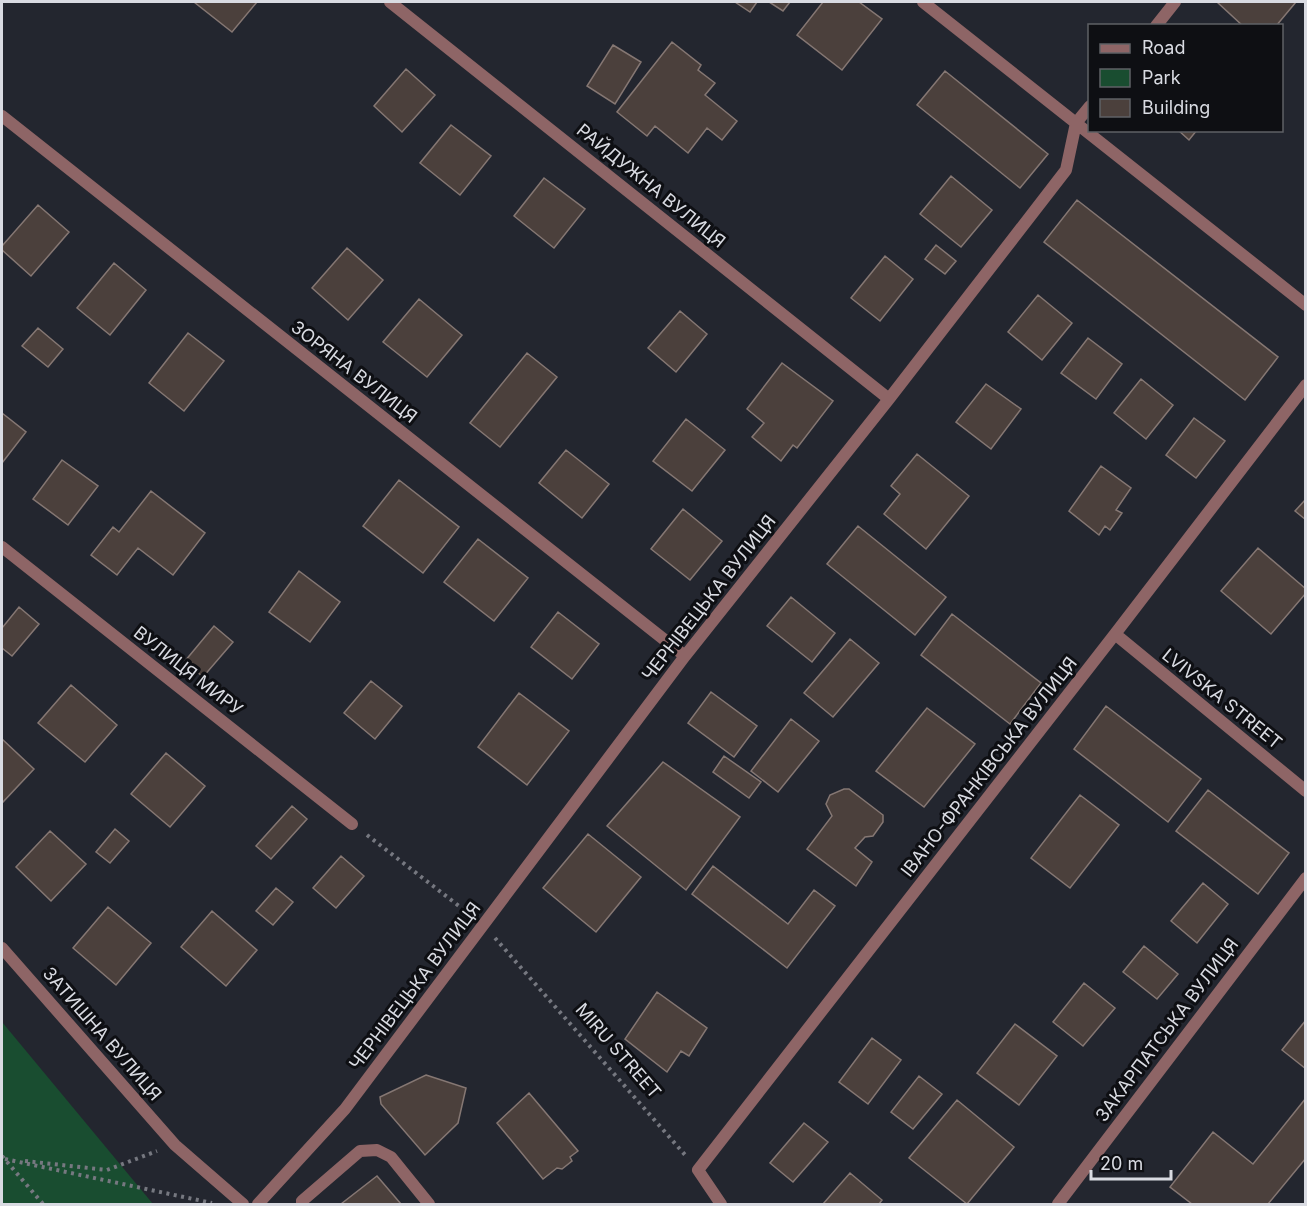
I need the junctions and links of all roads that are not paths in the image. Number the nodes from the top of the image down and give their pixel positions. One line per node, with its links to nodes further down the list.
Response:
1 (390, 2): 10 (street, РАЙДУЖНА ВУЛИЦЯ)
2 (924, 2): 7 (street)
3 (1175, 2): 4 (street)
4 (1158, 24)
5 (1088, 107): 7 (street, ЧЕРНІВЕЦЬКА ВУЛИЦЯ)
6 (2, 116): 13 (street, ЗОРЯНА ВУЛИЦЯ)
7 (1076, 123): 8 (street); 10 (street, ЧЕРНІВЕЦЬКА ВУЛИЦЯ)
8 (1305, 305)
9 (1305, 385): 12 (street, ІВАНО-ФРАНКІВСЬКА ВУЛИЦЯ)
10 (890, 399): 13 (street, ЧЕРНІВЕЦЬКА ВУЛИЦЯ)
11 (2, 547): 15 (street, ВУЛИЦЯ МИРУ)
12 (1115, 634): 14 (street, LVIVSKA STREET); 22 (street, ІВАНО-ФРАНКІВСЬКА ВУЛИЦЯ)
13 (685, 656): 19 (street, ЧЕРНІВЕЦЬКА ВУЛИЦЯ)
14 (1305, 791)
15 (352, 824)
16 (1305, 878): 23 (street, ЗАКАРПАТСЬКА ВУЛИЦЯ)
17 (2, 948): 18 (street, ЗАТИШНА ВУЛИЦЯ)
18 (243, 1204)
19 (258, 1204)
20 (302, 1204): 21 (street)
21 (429, 1204)
22 (721, 1204)
23 (1058, 1204)

